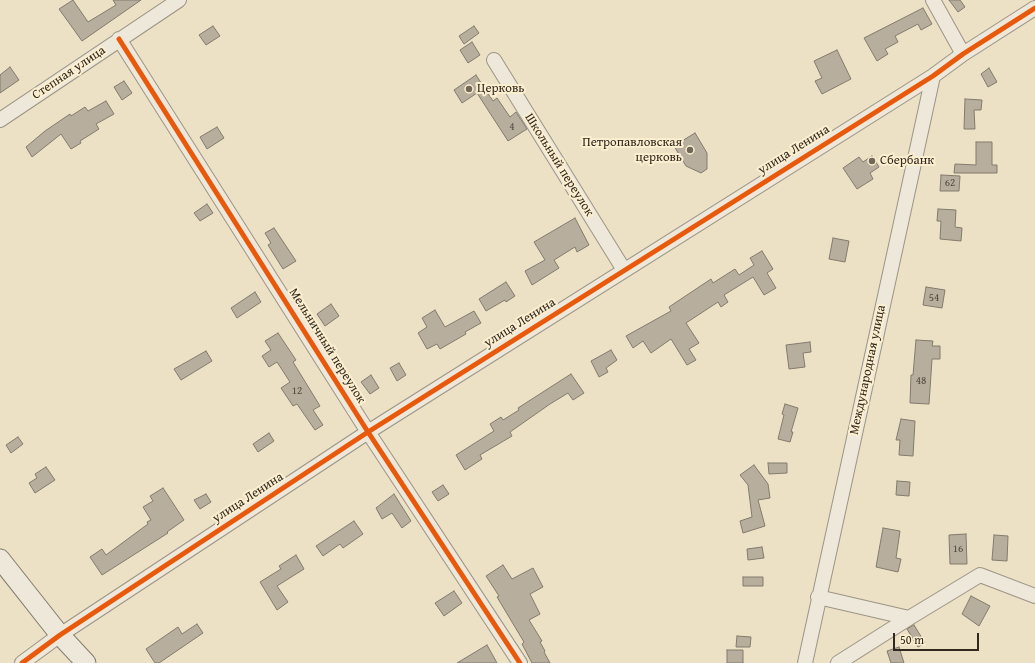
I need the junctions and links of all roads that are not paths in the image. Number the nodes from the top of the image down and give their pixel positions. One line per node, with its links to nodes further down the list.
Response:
1 (179, 0): 4 (street, Степная улица)
2 (933, 0): 5 (street)
3 (1035, 8): 5 (street, улица Ленина)
4 (119, 39): 8 (street, Степная улица); 10 (street, Мельничный переулок)
5 (963, 54): 7 (street, улица Ленина)
6 (494, 60): 9 (street, Школьный переулок)
7 (932, 76): 9 (street, улица Ленина); 13 (street, Международная улица)
8 (0, 120)
9 (624, 270): 10 (street, улица Ленина)
10 (368, 432): 15 (street, улица Ленина); 18 (street, Мельничный переулок)
11 (0, 559): 15 (main road)
12 (1035, 596): 14 (street)
13 (818, 597): 14 (street); 19 (street, Международная улица)
14 (909, 618): 20 (street)
15 (60, 635): 16 (street, улица Ленина); 17 (main road)
16 (22, 663)
17 (86, 663)
18 (520, 663)
19 (804, 663)
20 (838, 663)

